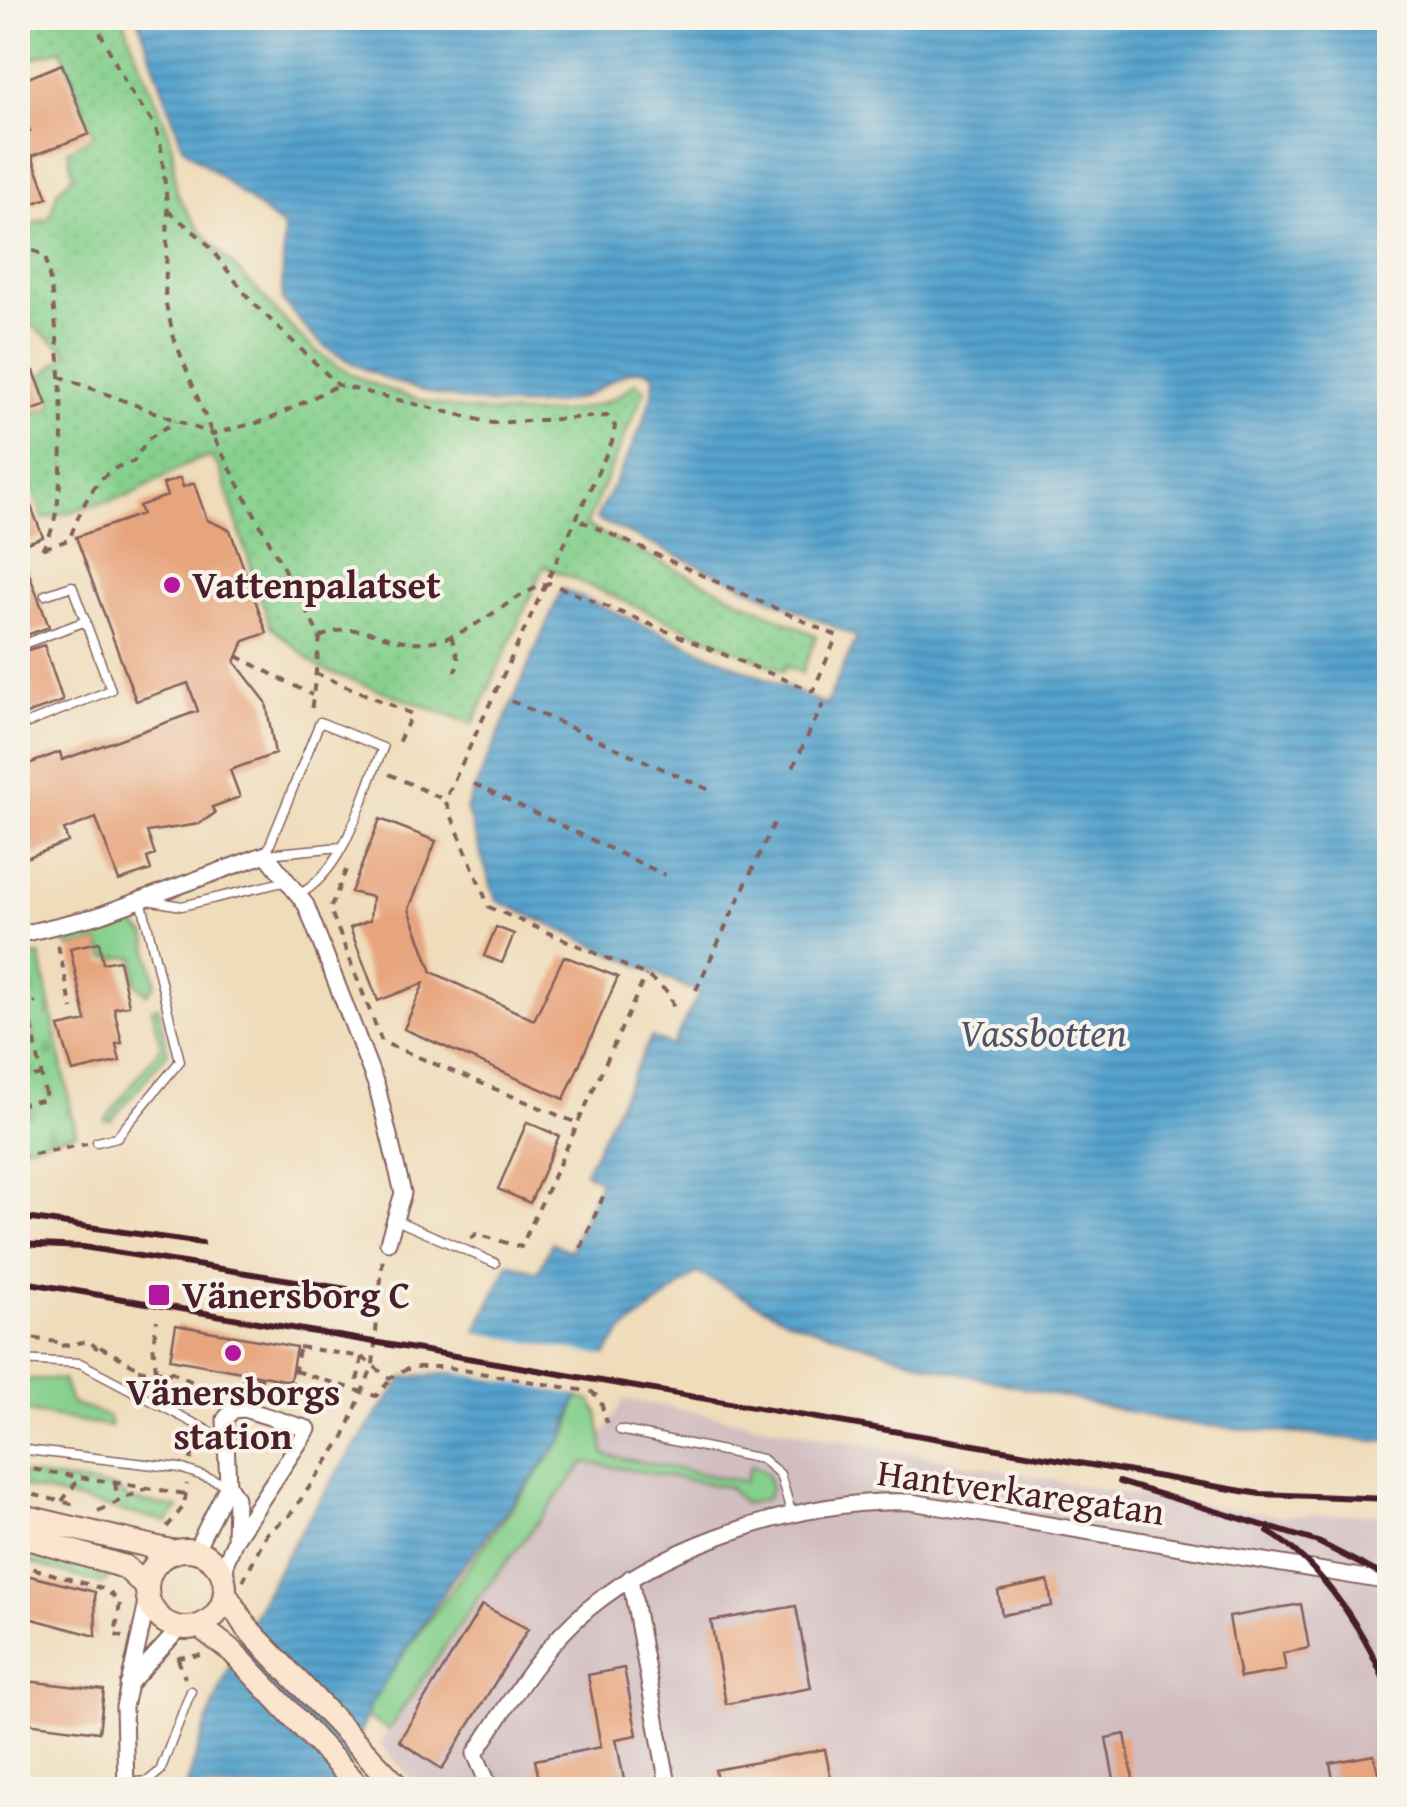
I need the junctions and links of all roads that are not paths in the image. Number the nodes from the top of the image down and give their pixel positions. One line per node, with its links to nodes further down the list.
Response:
1 (45, 595): 2 (lane)
2 (86, 621): 3 (lane); 4 (lane)
3 (18, 646)
4 (18, 726)
5 (341, 847): 6 (lane); 6 (lane); 8 (lane)
6 (266, 854): 7 (street); 9 (street)
7 (287, 881): 8 (street); 9 (lane)
8 (298, 895): 12 (street)
9 (142, 900): 10 (street); 11 (lane)
10 (18, 935)
11 (97, 1142)
12 (396, 1220): 13 (street); 14 (lane)
13 (388, 1242)
14 (495, 1263)
15 (18, 1360): 17 (lane)
16 (620, 1430): 21 (lane)
17 (224, 1439): 19 (street); 23 (street)
18 (18, 1449): 19 (lane)
19 (228, 1485): 23 (street); 24 (street)
20 (18, 1515): 24 (main road)
21 (792, 1515): 25 (street, Hantverkaregatan); 26 (street, Hantverkaregatan)
22 (18, 1535): 28 (main road)
23 (235, 1540): 27 (street)
24 (185, 1551): 27 (main road); 28 (main road)
25 (630, 1578): 35 (street, Hantverkaregatan); 36 (street)
26 (1390, 1582)
27 (225, 1589): 29 (main road); 34 (main road)
28 (148, 1592): 29 (main road); 30 (street)
29 (189, 1627): 30 (street); 33 (main road)
30 (128, 1685): 32 (street)
31 (191, 1691): 32 (lane)
32 (125, 1786)
33 (362, 1790)
34 (401, 1790)
35 (490, 1790)
36 (669, 1790)

